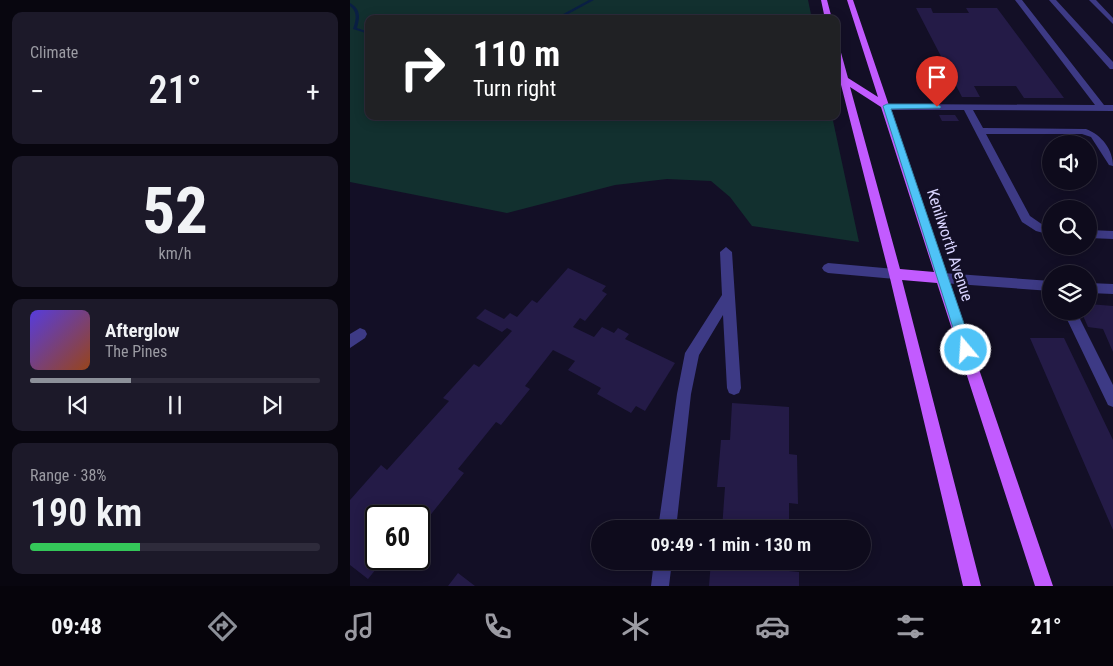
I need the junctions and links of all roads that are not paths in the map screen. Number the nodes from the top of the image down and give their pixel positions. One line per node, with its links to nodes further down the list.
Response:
1 (824, 0): 6 (main road)
2 (850, 0): 11 (main road, Kenilworth Avenue)
3 (1018, 0): 13 (lane)
4 (1052, 0): 9 (lane)
5 (1092, 0): 7 (lane)
6 (828, 15)
7 (1113, 22)
8 (840, 64): 10 (main road)
9 (1113, 66)
10 (844, 79): 11 (main road); 22 (main road)
11 (887, 106): 12 (lane); 23 (main road, Kenilworth Avenue)
12 (966, 107): 13 (lane); 15 (lane)
13 (1102, 108): 14 (lane)
14 (1113, 108)
15 (979, 131): 16 (lane); 17 (lane)
16 (1113, 162)
17 (1042, 228)
18 (1097, 234): 19 (lane)
19 (1113, 235)
20 (726, 252): 27 (lane)
21 (828, 268): 22 (lane)
22 (895, 274): 23 (main road); 34 (main road)
23 (943, 278): 24 (lane); 35 (main road, Kenilworth Avenue)
24 (1042, 285)
25 (1097, 288): 26 (lane)
26 (1113, 289)
27 (728, 297): 29 (lane); 31 (lane)
28 (1073, 320): 30 (lane)
29 (734, 388)
30 (1113, 400)
31 (668, 520)
32 (662, 570): 33 (lane)
33 (660, 586)
34 (972, 586)
35 (1044, 586)

